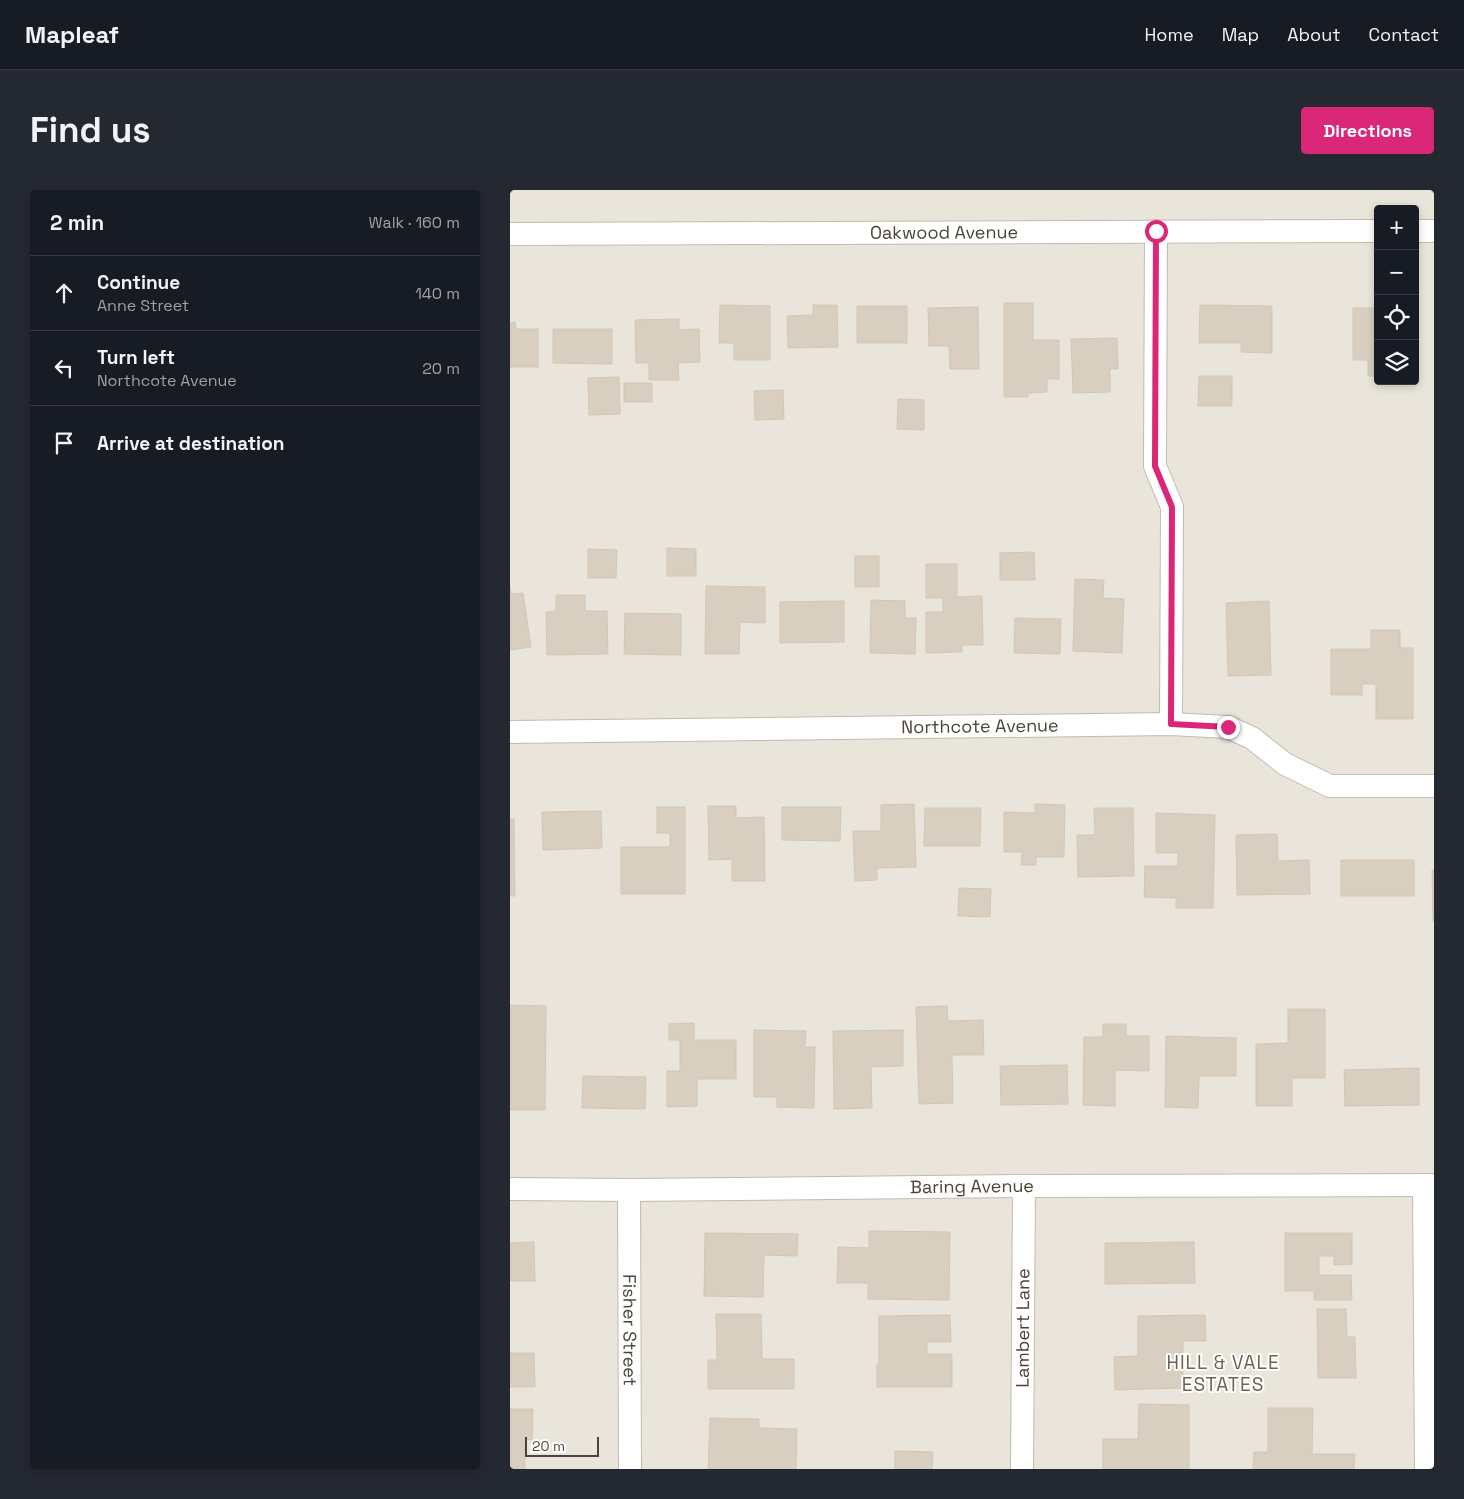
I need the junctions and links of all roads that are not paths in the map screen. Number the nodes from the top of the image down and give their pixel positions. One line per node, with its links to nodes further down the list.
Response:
1 (1156, 231): 2 (street, Oakwood Avenue); 5 (street, Oakwood Avenue); 6 (street)
2 (1374, 231)
3 (1419, 231): 4 (street)
4 (1434, 231)
5 (510, 234)
6 (1171, 724): 7 (street, Northcote Avenue); 8 (street, Northcote Avenue)
7 (510, 732)
8 (1434, 786)
9 (1429, 1185): 10 (street, Baring Avenue); 15 (street)
10 (1024, 1186): 12 (street, Baring Avenue); 14 (street, Lambert Lane)
11 (510, 1189): 12 (street, Baring Avenue)
12 (629, 1190): 13 (street, Fisher Street)
13 (630, 1469)
14 (1022, 1469)
15 (1426, 1469)

